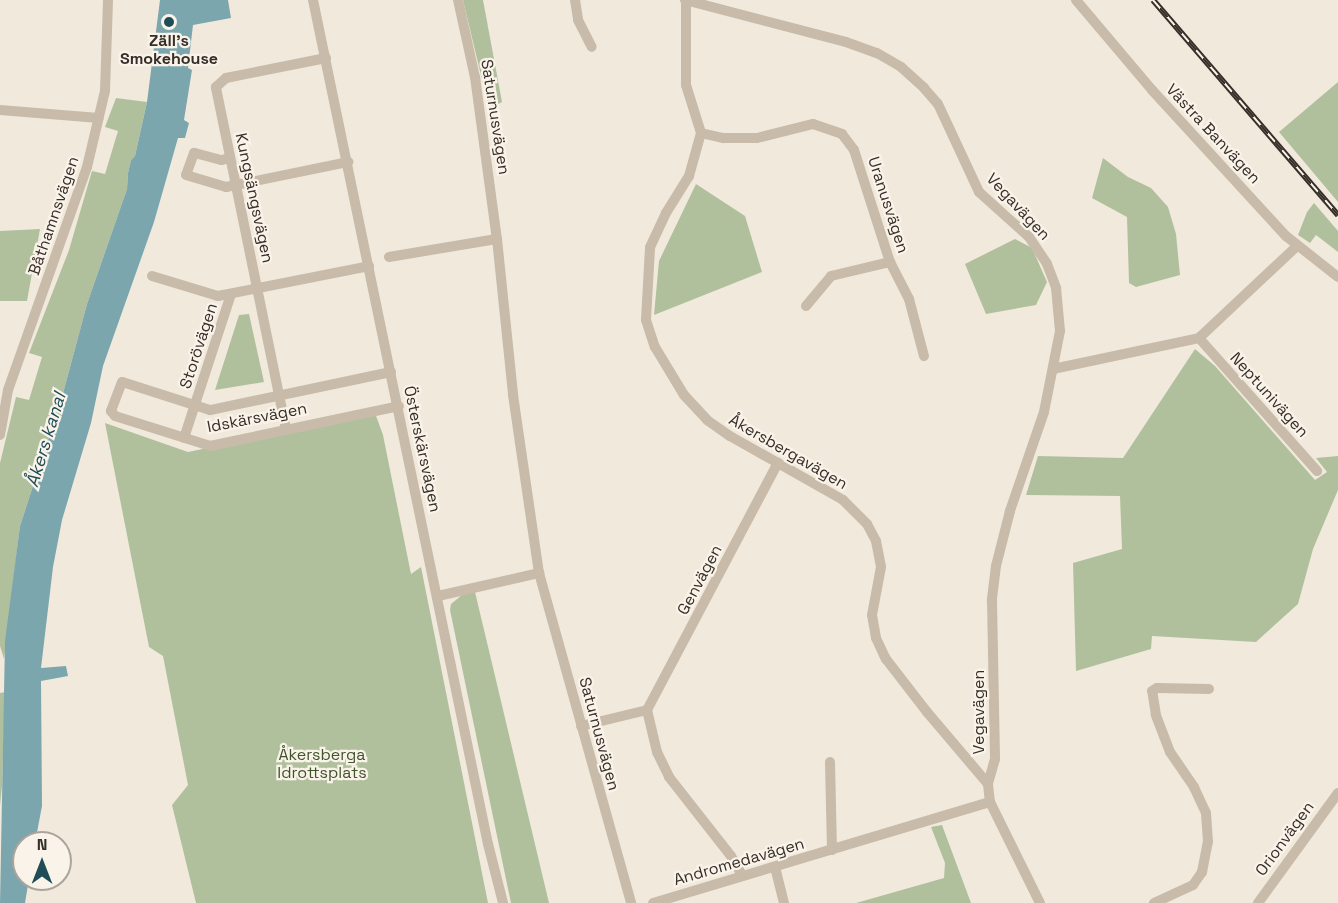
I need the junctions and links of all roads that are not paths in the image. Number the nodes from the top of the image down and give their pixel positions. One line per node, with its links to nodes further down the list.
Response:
1 (108, 0): 10 (street, Båthamnsvägen)
2 (313, 0): 8 (street, Österskärsvägen)
3 (458, 0): 15 (street, Saturnusvägen)
4 (575, 0): 7 (street)
5 (686, 0): 11 (street); 27 (street, Vegavägen)
6 (1076, 0): 16 (street, Västra Banvägen)
7 (592, 46)
8 (326, 58): 12 (street, Kungsängsvägen); 13 (street, Österskärsvägen)
9 (0, 110): 10 (street)
10 (99, 118): 33 (street, Båthamnsvägen)
11 (701, 133): 18 (street, Uranusvägen); 35 (street, Åkersbergavägen)
12 (230, 158): 14 (street, Kungsängsvägen); 14 (street)
13 (348, 162): 14 (street); 19 (street, Österskärsvägen)
14 (235, 184): 22 (street, Kungsängsvägen)
15 (497, 239): 17 (street); 37 (street, Saturnusvägen)
16 (1297, 246): 21 (street, Västra Banvägen); 25 (street)
17 (389, 257)
18 (890, 262): 24 (street); 26 (street, Uranusvägen)
19 (369, 266): 22 (street, Storövägen); 28 (street, Österskärsvägen)
20 (152, 276): 23 (street)
21 (1338, 277)
22 (258, 288): 23 (street, Storövägen); 29 (street, Kungsängsvägen)
23 (231, 294): 30 (street, Storövägen)
24 (806, 306)
25 (1199, 338): 27 (street); 36 (street, Neptunivägen)
26 (924, 356)
27 (1053, 369): 43 (street, Vegavägen)
28 (391, 372): 29 (street, Idskärsvägen); 31 (street, Österskärsvägen)
29 (280, 396): 30 (street, Idskärsvägen); 32 (street, Kungsängsvägen)
30 (195, 405): 34 (street, Storövägen); 34 (street, Idskärsvägen)
31 (399, 405): 32 (street, Idskärsvägen); 38 (street, Österskärsvägen)
32 (286, 429): 34 (street, Idskärsvägen)
33 (0, 435)
34 (184, 438)
35 (778, 463): 40 (street, Genvägen); 43 (street, Åkersbergavägen)
36 (1317, 471)
37 (539, 573): 38 (street); 41 (street, Saturnusvägen)
38 (438, 596): 49 (street, Österskärsvägen)
39 (1209, 689): 54 (street)
40 (647, 710): 41 (street); 48 (street)
41 (582, 726): 50 (street, Saturnusvägen)
42 (831, 762): 46 (street)
43 (988, 784): 45 (street)
44 (1338, 793): 55 (street, Orionvägen)
45 (990, 802): 46 (street, Andromedavägen); 53 (street)
46 (832, 850): 47 (street, Andromedavägen)
47 (775, 867): 48 (street, Andromedavägen); 52 (street)
48 (742, 875): 51 (street, Andromedavägen)
49 (503, 903)
50 (631, 903)
51 (653, 903)
52 (784, 903)
53 (1040, 903)
54 (1154, 903)
55 (1258, 903)

